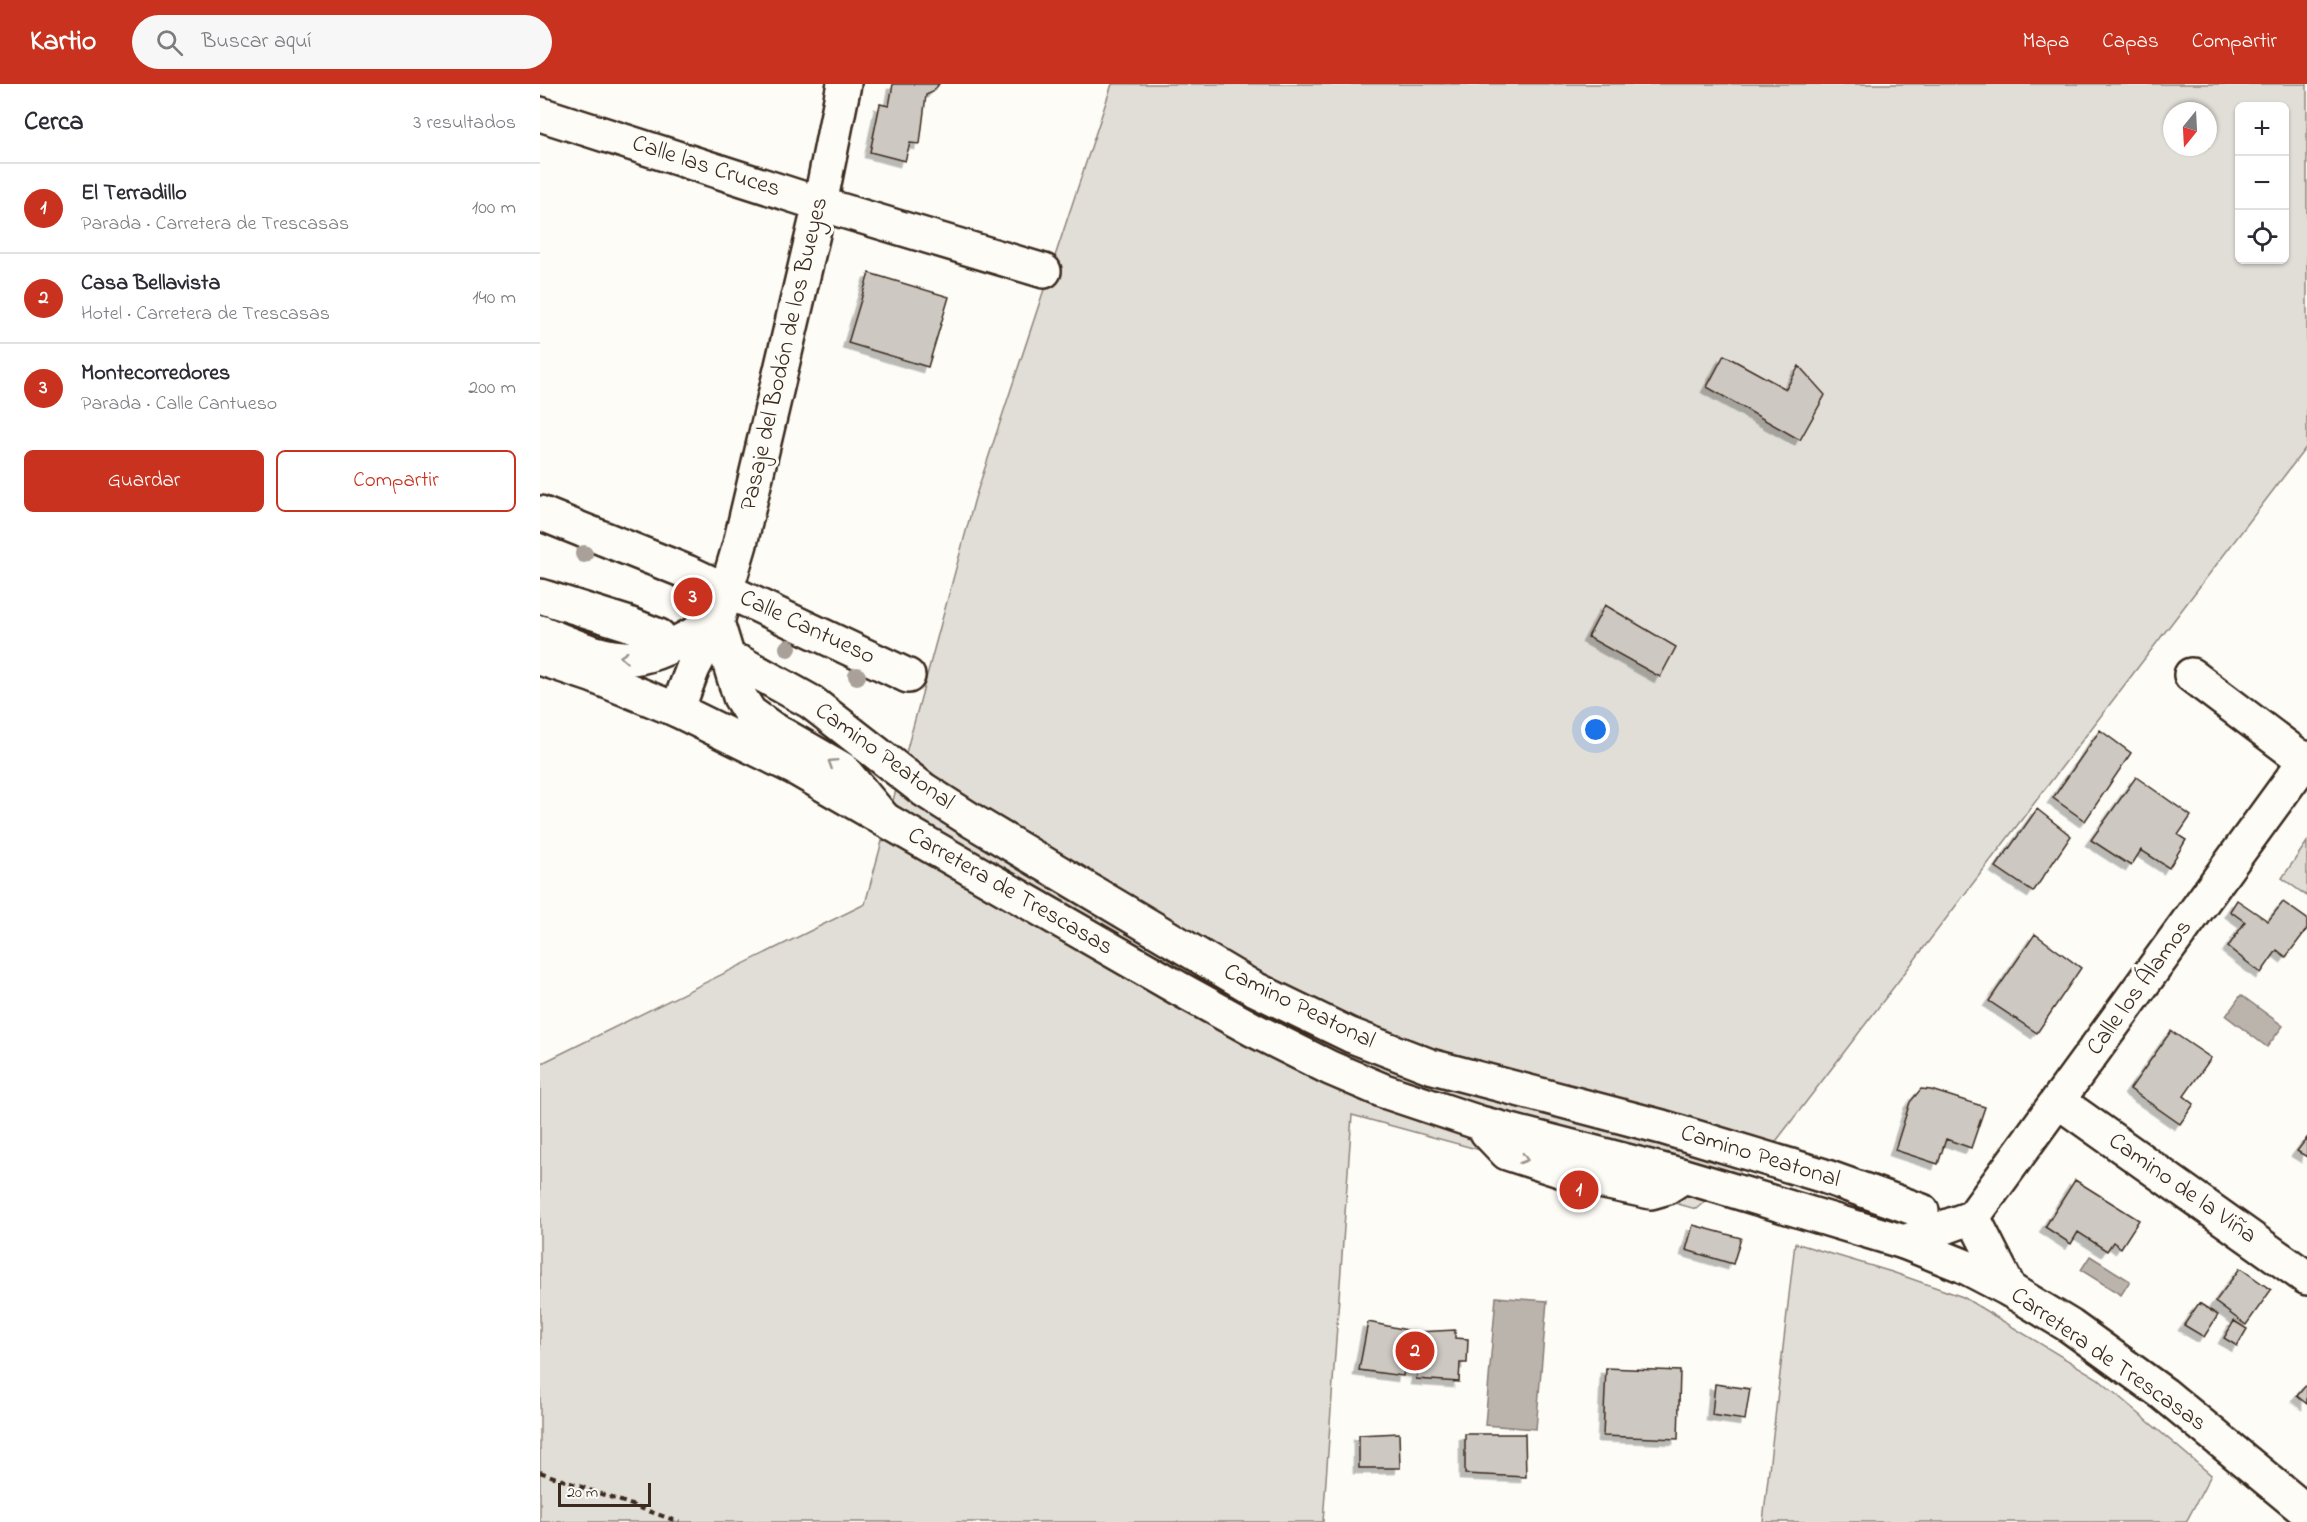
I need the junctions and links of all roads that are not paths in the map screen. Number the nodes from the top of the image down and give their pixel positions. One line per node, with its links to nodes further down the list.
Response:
1 (844, 84): 3 (street, Pasaje del Bodón de los Bueyes)
2 (540, 114): 3 (street, Calle las Cruces)
3 (820, 204): 4 (street, Calle las Cruces); 6 (street, Pasaje del Bodón de los Bueyes)
4 (1044, 271)
5 (540, 513): 6 (street, Calle Cantueso)
6 (728, 590): 8 (street, Pasaje del Bodón de los Bueyes); 14 (street, Calle Cantueso)
7 (540, 596): 10 (street)
8 (717, 622): 9 (street, one-way to 9); 15 (street, Pasaje del Bodón de los Bueyes); 17 (street, one-way to 8)
9 (540, 632)
10 (659, 636)
11 (540, 658): 15 (street, Carretera de Trescasas)
12 (741, 663): 19 (street, Camino Peatonal)
13 (2191, 675): 16 (street)
14 (908, 676)
15 (677, 710): 17 (street, Carretera de Trescasas)
16 (2306, 760): 18 (street, Calle los Álamos)
17 (885, 820): 21 (street, Carretera de Trescasas)
18 (2058, 1101): 20 (street, Calle los Álamos); 22 (street, Camino de la Viña)
19 (1922, 1211)
20 (1972, 1217): 21 (street); 23 (street)
21 (1904, 1242): 23 (street, Carretera de Trescasas)
22 (2307, 1278)
23 (2010, 1290): 24 (street, Carretera de Trescasas)
24 (2307, 1512)

